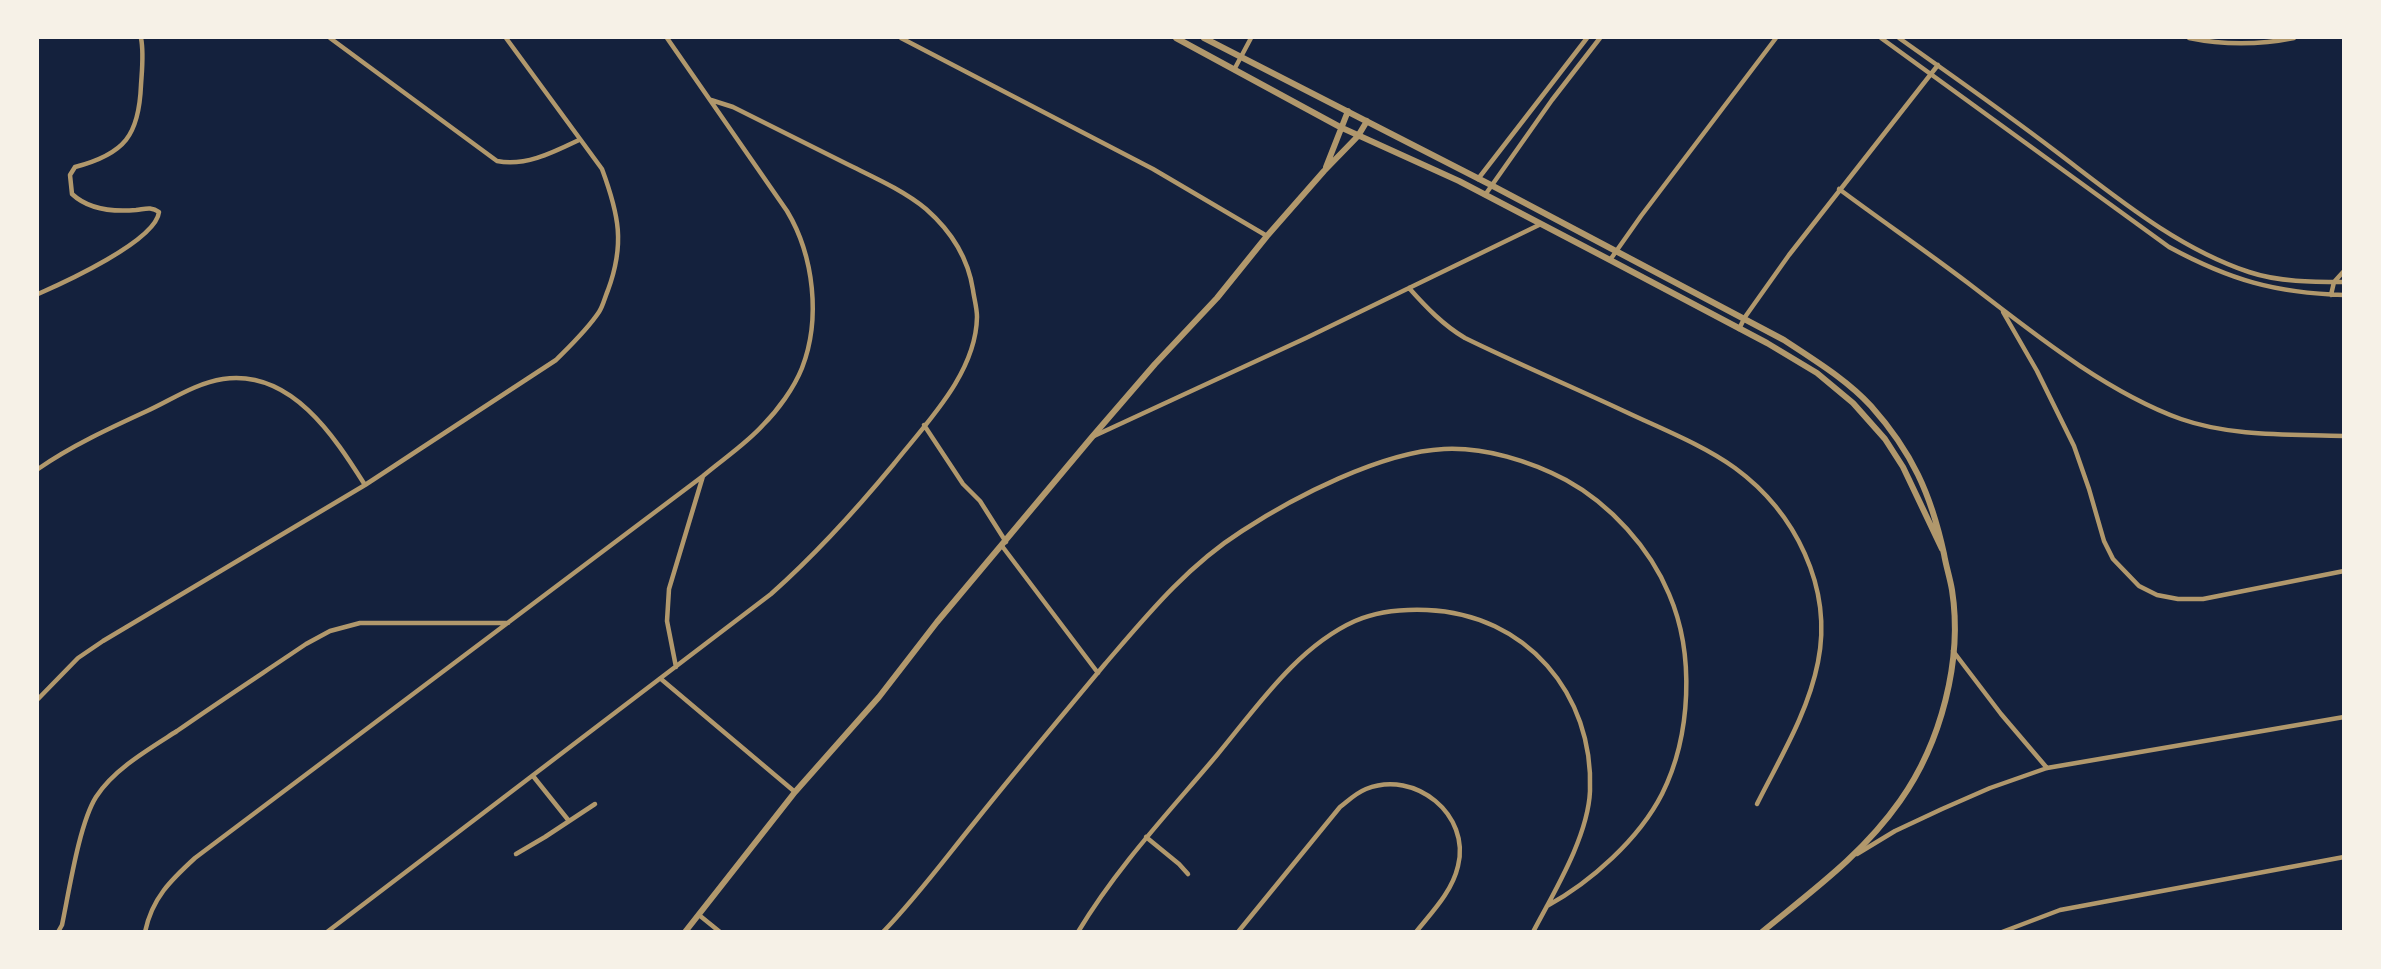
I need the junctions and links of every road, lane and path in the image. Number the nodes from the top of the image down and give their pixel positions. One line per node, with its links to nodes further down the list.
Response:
1 (141, 38): 41 (street)
2 (330, 38): 27 (street)
3 (506, 38): 27 (street)
4 (667, 38): 22 (street)
5 (901, 38): 34 (street)
6 (1176, 38): 20 (street)
7 (1204, 38): 16 (street)
8 (1251, 38): 16 (street)
9 (1587, 38): 17 (street)
10 (1597, 38): 18 (street)
11 (1776, 38): 35 (street)
12 (1881, 38): 21 (street)
13 (1899, 38): 19 (street)
14 (2189, 38): 15 (street)
15 (2294, 38)
16 (1240, 57): 20 (street); 23 (street)
17 (1573, 57): 18 (street); 29 (street)
18 (1581, 63): 30 (street)
19 (1938, 65): 21 (street); 38 (street)
20 (1235, 68): 25 (street)
21 (1931, 74): 31 (street); 42 (street)
22 (711, 100): 47 (street); 51 (street)
23 (1348, 111): 24 (street); 25 (street)
24 (1367, 121): 26 (street); 29 (street)
25 (1341, 127): 26 (street); 28 (street)
26 (1358, 136): 28 (street); 32 (street)
27 (579, 140): 52 (street)
28 (1324, 171): 34 (street)
29 (1478, 178): 30 (street)
30 (1491, 185): 32 (street); 35 (street)
31 (1839, 189): 44 (street); 45 (street)
32 (1485, 195): 33 (street)
33 (1541, 224): 36 (street); 40 (street)
34 (1267, 236): 49 (street)
35 (1615, 250): 36 (street); 45 (street)
36 (1610, 260): 46 (street)
37 (2343, 271): 38 (street)
38 (2334, 282): 39 (street); 42 (street)
39 (2343, 282)
40 (1409, 288): 49 (street); 67 (street)
41 (38, 294)
42 (2331, 295): 43 (street)
43 (2343, 295)
44 (2002, 310): 48 (street); 55 (street)
45 (1744, 317): 46 (street); 54 (street)
46 (1739, 329): 54 (street)
47 (924, 425): 53 (street); 58 (street)
48 (2343, 436)
49 (1092, 437): 53 (street)
50 (38, 469): 52 (street)
51 (704, 476): 56 (street); 58 (street)
52 (365, 485): 61 (street)
53 (1004, 544): 59 (street); 65 (street)
54 (1944, 552): 57 (street)
55 (2343, 572)
56 (508, 623): 76 (street); 77 (street)
57 (1953, 651): 63 (street); 71 (street)
58 (676, 668): 60 (street)
59 (1098, 673): 74 (street); 81 (street)
60 (661, 679): 64 (street); 65 (street)
61 (38, 699)
62 (2343, 717): 63 (street)
63 (2047, 768): 71 (street)
64 (533, 776): 68 (street); 78 (street)
65 (795, 792): 75 (street)
66 (595, 804): 68 (street)
67 (1757, 804)
68 (569, 821): 70 (street)
69 (1146, 837): 73 (street); 74 (street); 82 (street)
70 (516, 854)
71 (1857, 854): 86 (street)
72 (2343, 857): 87 (street)
73 (1188, 874)
74 (1547, 906): 85 (street)
75 (699, 915): 79 (street); 80 (street)
76 (58, 932)
77 (146, 932)
78 (327, 932)
79 (686, 932)
80 (720, 932)
81 (883, 932)
82 (1077, 932)
83 (1238, 932): 84 (street)
84 (1416, 932)
85 (1533, 932)
86 (1762, 932)
87 (2002, 932)

